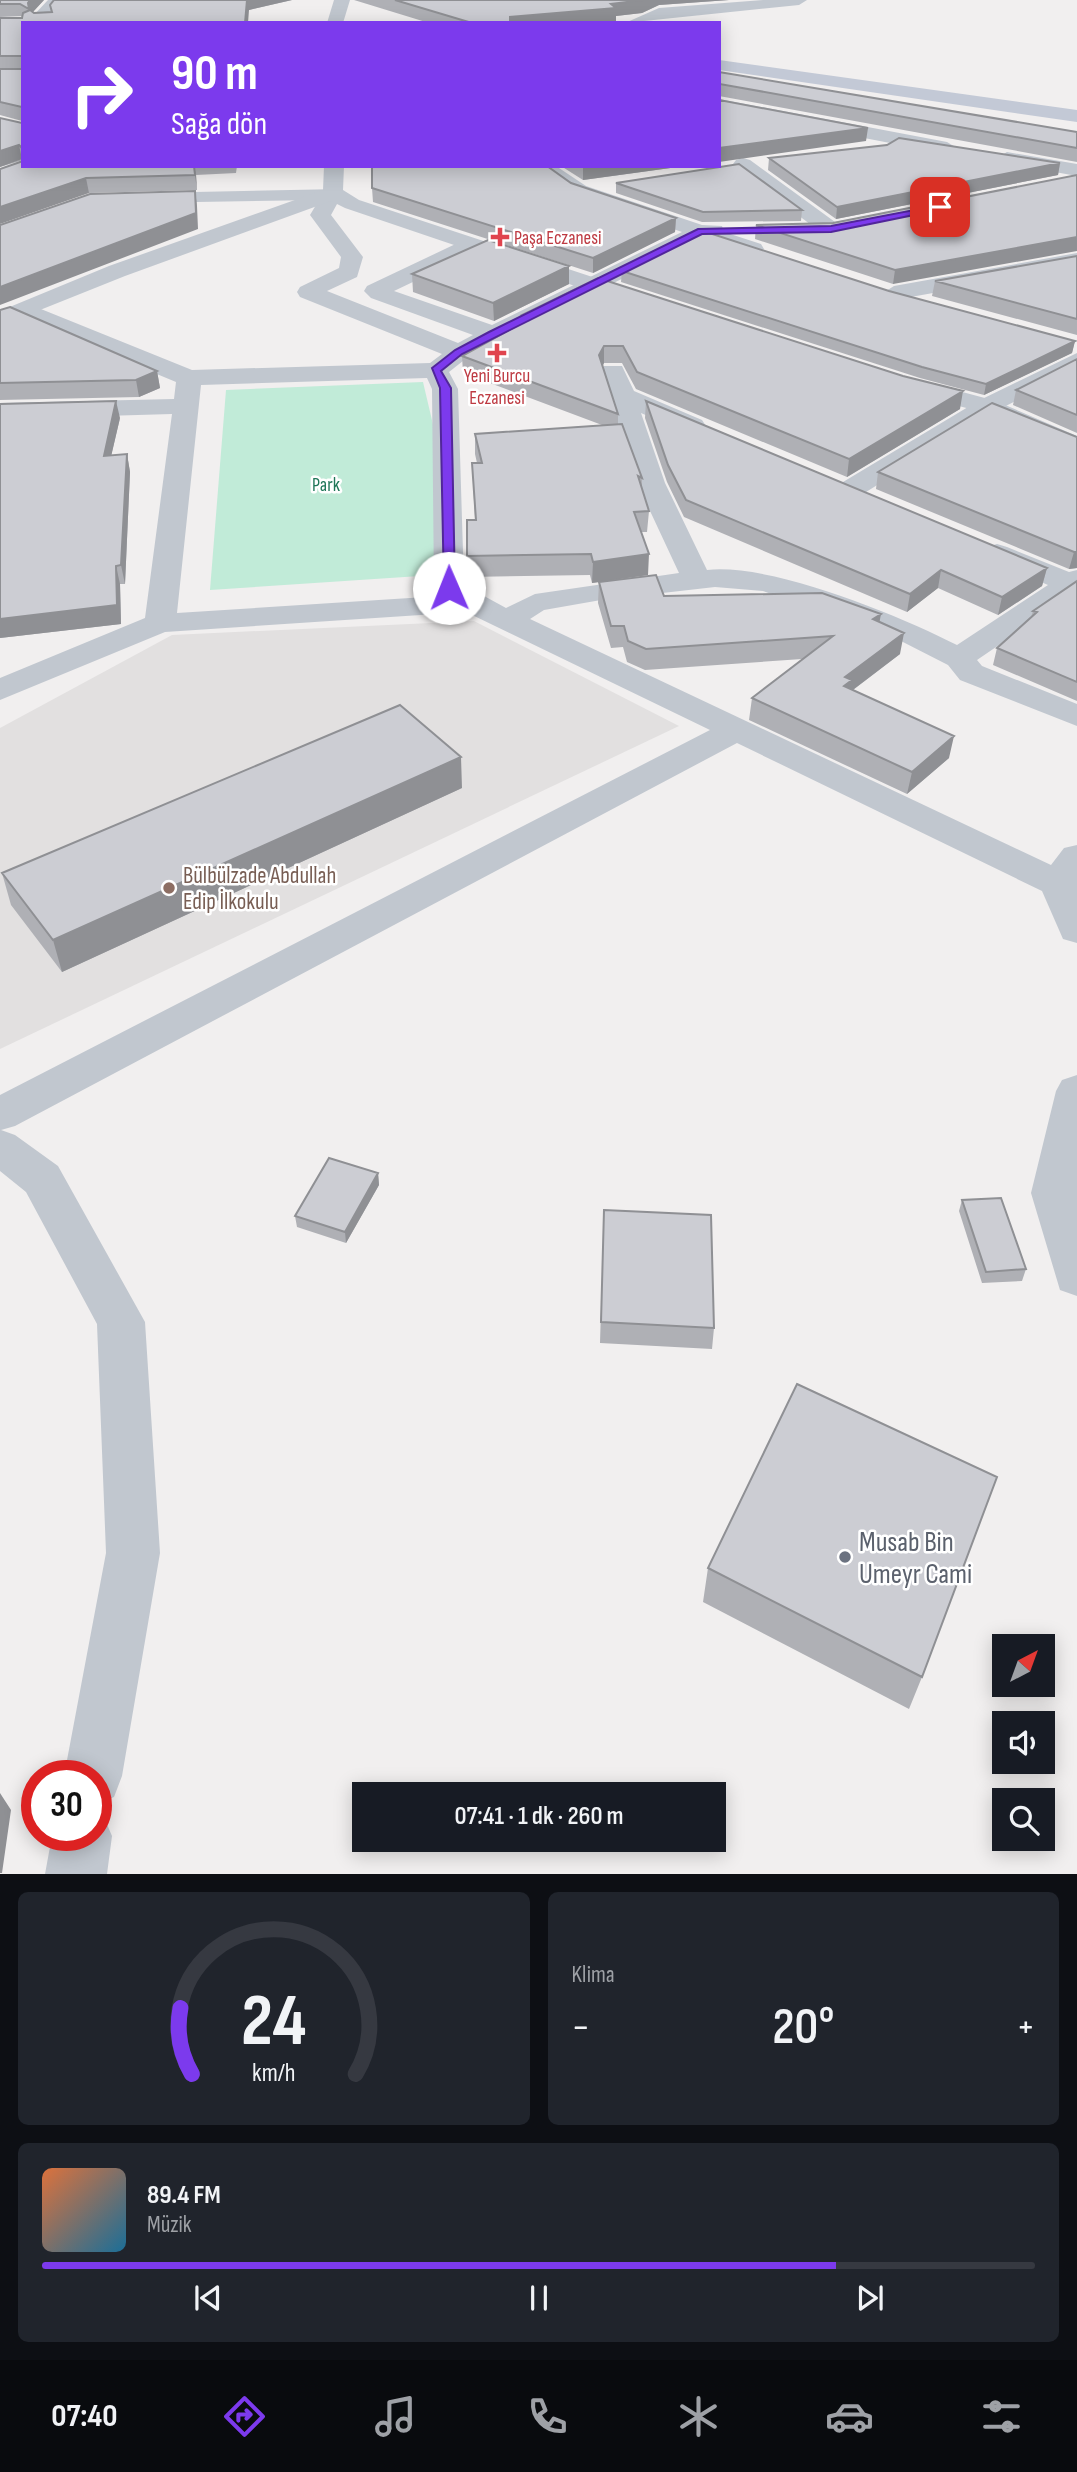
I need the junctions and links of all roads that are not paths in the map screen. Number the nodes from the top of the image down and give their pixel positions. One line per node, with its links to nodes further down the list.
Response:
1 (57, 0): 7 (street)
2 (342, 0): 8 (street)
3 (639, 0): 6 (street)
4 (799, 0): 5 (street)
5 (766, 2): 6 (street)
6 (659, 13): 9 (street)
7 (43, 21)
8 (336, 21)
9 (638, 21)
10 (721, 65): 12 (main road)
11 (721, 104): 13 (street)
12 (1077, 116)
13 (923, 144): 14 (street); 15 (street)
14 (961, 150)
15 (854, 152)
16 (986, 155): 20 (street)
17 (771, 161): 29 (street)
18 (334, 168): 25 (street)
19 (545, 168): 24 (street)
20 (1077, 170)
21 (1077, 180): 23 (street)
22 (620, 184): 24 (street)
23 (1050, 186)
24 (579, 190): 31 (street)
25 (333, 193): 26 (street); 32 (street); 35 (street); 42 (street)
26 (117, 200)
27 (899, 215): 29 (street)
28 (792, 229): 29 (street)
29 (831, 229)
30 (766, 230): 31 (street)
31 (701, 231): 33 (street); 36 (street)
32 (472, 245): 36 (street); 38 (street)
33 (780, 258)
34 (1077, 260): 39 (street)
35 (338, 278): 38 (street); 45 (street)
36 (593, 285): 40 (street); 43 (street)
37 (870, 286): 39 (street)
38 (374, 291): 43 (street)
39 (894, 293): 41 (street)
40 (656, 305)
41 (933, 306)
42 (7, 315): 47 (street)
43 (493, 334): 45 (street)
44 (1072, 349): 50 (street)
45 (459, 352): 46 (street)
46 (436, 370): 47 (street); 58 (street)
47 (189, 378): 49 (street)
48 (885, 378): 50 (street)
49 (186, 406): 51 (street); 60 (street)
50 (987, 406): 53 (street); 54 (street)
51 (0, 411)
52 (723, 437): 56 (street)
53 (1077, 446)
54 (822, 479)
55 (971, 542): 57 (street)
56 (697, 580): 59 (street); 61 (street)
57 (1074, 581): 61 (street)
58 (471, 603): 59 (street); 60 (street)
59 (507, 621): 64 (street)
60 (160, 623): 62 (street)
61 (959, 659): 63 (street)
62 (0, 690)
63 (1077, 716)
64 (736, 730): 65 (street); 68 (street)
65 (1067, 870): 66 (street)
66 (1077, 929)
67 (1077, 1091): 70 (street)
68 (0, 1114)
69 (0, 1147): 71 (street)
70 (1077, 1276)
71 (96, 1760)
72 (80, 1851): 73 (street)
73 (76, 1874)

